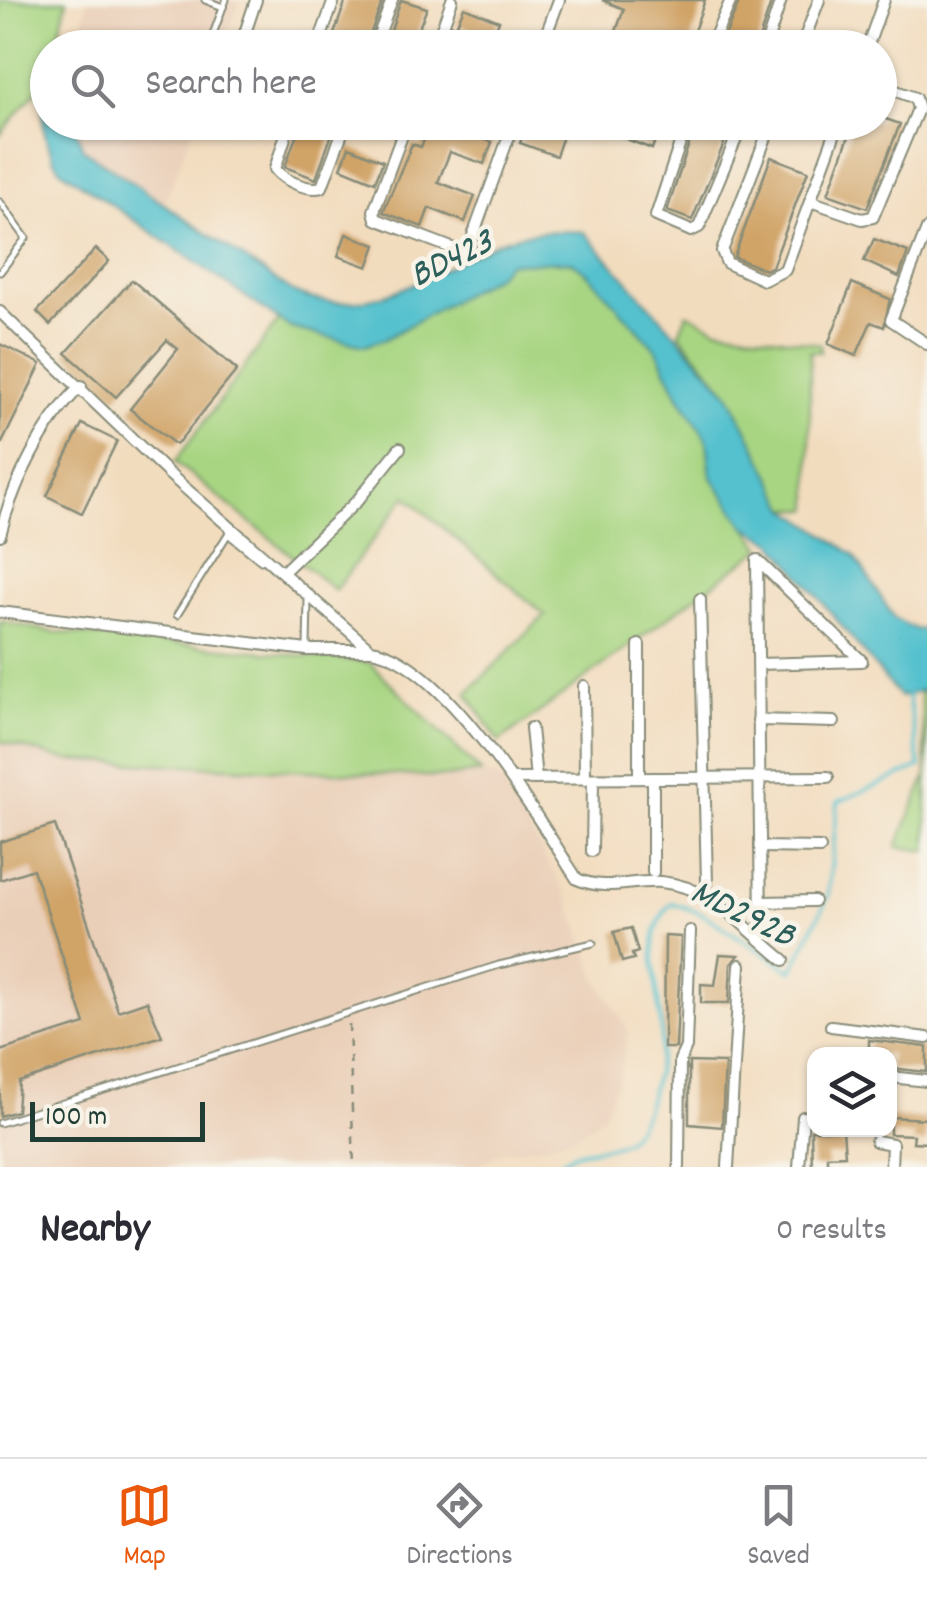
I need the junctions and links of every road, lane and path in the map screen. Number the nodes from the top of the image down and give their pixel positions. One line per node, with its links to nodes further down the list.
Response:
1 (204, 0): 12 (lane)
2 (256, 0): 15 (street)
3 (334, 0): 16 (street)
4 (392, 0): 17 (street)
5 (452, 0): 13 (street)
6 (559, 0): 20 (street)
7 (731, 0): 21 (street)
8 (781, 0): 22 (street)
9 (819, 0): 23 (street)
10 (869, 0): 11 (street)
11 (883, 2): 24 (street)
12 (225, 3): 14 (lane)
13 (442, 27): 18 (street); 19 (street)
14 (215, 30)
15 (246, 30)
16 (323, 30)
17 (381, 30)
18 (441, 30)
19 (449, 30)
20 (548, 30)
21 (718, 30)
22 (771, 30)
23 (808, 30)
24 (873, 30)
25 (897, 92): 34 (street)
26 (285, 140): 27 (street)
27 (339, 140)
28 (400, 140): 29 (street)
29 (507, 140)
30 (681, 140): 31 (street)
31 (735, 140)
32 (766, 140): 34 (street)
33 (832, 140): 34 (street)
34 (810, 201)
35 (0, 202): 37 (lane)
36 (927, 229): 39 (street)
37 (0, 272)
38 (0, 312): 40 (street)
39 (927, 344)
40 (81, 386): 42 (street); 43 (street)
41 (400, 448): 44 (street)
42 (0, 535)
43 (251, 548): 44 (street); 47 (lane); 49 (lane)
44 (284, 571): 50 (street)
45 (700, 599): 56 (street)
46 (0, 612): 49 (street)
47 (177, 615)
48 (639, 645): 58 (street)
49 (307, 650): 50 (street)
50 (371, 650): 61 (street)
51 (758, 664): 51 (street); 53 (street)
52 (584, 686): 63 (street)
53 (758, 720): 54 (street); 60 (street)
54 (834, 722)
55 (530, 728): 62 (street)
56 (702, 777): 59 (street); 60 (street); 68 (street)
57 (828, 777): 60 (street)
58 (639, 778): 59 (street); 63 (street)
59 (653, 778): 67 (street)
60 (758, 778): 64 (street)
61 (512, 779): 62 (street); 74 (street)
62 (536, 779): 63 (street)
63 (589, 779): 66 (street)
64 (760, 846): 65 (street); 70 (street)
65 (820, 848)
66 (592, 851)
67 (653, 872)
68 (707, 883)
69 (814, 901): 70 (street)
70 (761, 902): 71 (street)
71 (761, 928)
72 (690, 931): 85 (street)
73 (593, 944): 76 (lane)
74 (784, 960)
75 (740, 966): 86 (street)
76 (348, 1015): 82 (lane); 84 (path)
77 (831, 1026): 78 (street)
78 (927, 1038)
79 (897, 1077): 80 (street)
80 (927, 1081)
81 (803, 1117): 87 (street)
82 (0, 1123)
83 (876, 1140): 88 (street)
84 (354, 1167)
85 (679, 1167)
86 (728, 1167)
87 (799, 1167)
88 (892, 1167)

